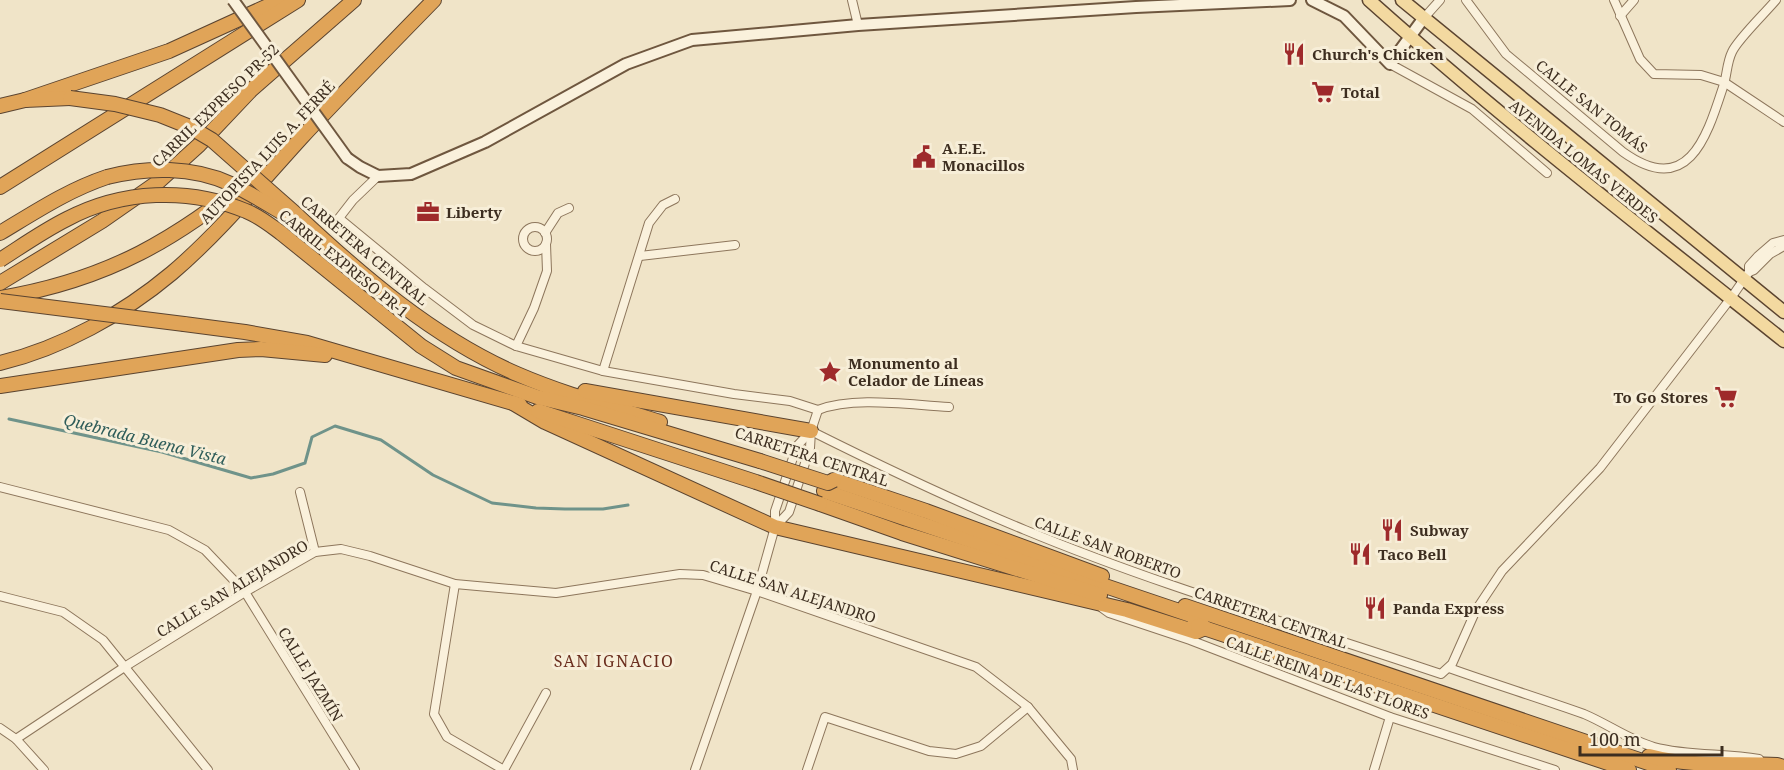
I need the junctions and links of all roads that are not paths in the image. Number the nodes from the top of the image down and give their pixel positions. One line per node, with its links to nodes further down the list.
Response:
1 (233, 0): 27 (street, bridge)
2 (281, 0): 22 (highway)
3 (298, 0): 28 (highway)
4 (354, 0): 41 (highway, CARRIL EXPRESO PR-52)
5 (434, 0): 25 (highway, AUTOPISTA LUIS A. FERRÉ)
6 (852, 0): 18 (street)
7 (1290, 0): 18 (street)
8 (1312, 0): 20 (street)
9 (1369, 0): 19 (main road, AVENIDA LOMAS VERDES)
10 (1401, 0): 17 (main road, AVENIDA LOMAS VERDES)
11 (1440, 0): 17 (street)
12 (1466, 0): 21 (street, CALLE SAN TOMÁS)
13 (1614, 0): 16 (street)
14 (1635, 0): 16 (street)
15 (1776, 0): 21 (street, CALLE SAN TOMÁS)
16 (1620, 16): 21 (street)
17 (1423, 19): 19 (street); 40 (main road, AVENIDA LOMAS VERDES)
18 (858, 25): 27 (street)
19 (1409, 36): 20 (street); 42 (main road, AVENIDA LOMAS VERDES)
20 (1390, 64): 26 (street)
21 (1724, 82): 24 (street)
22 (25, 100): 23 (highway, CARRETERA CENTRAL); 31 (highway, CARRETERA CENTRAL, bridge)
23 (0, 106)
24 (1784, 122)
25 (306, 133): 43 (highway); 48 (highway, AUTOPISTA LUIS A. FERRÉ)
26 (1547, 173)
27 (378, 176): 46 (street)
28 (0, 188)
29 (675, 199): 38 (street)
30 (569, 208): 33 (street)
31 (292, 215): 32 (highway, bridge); 50 (highway, CARRETERA CENTRAL)
32 (0, 233)
33 (545, 233): 35 (street); 35 (street)
34 (1784, 240): 40 (street)
35 (546, 243): 46 (street)
36 (735, 244): 38 (street)
37 (1784, 246): 40 (street)
38 (639, 256): 49 (street)
39 (0, 260): 56 (highway, CARRIL EXPRESO PR-1, bridge)
40 (1747, 276): 42 (street); 44 (main road, AVENIDA LOMAS VERDES)
41 (0, 283)
42 (1731, 298): 45 (main road, AVENIDA LOMAS VERDES); 69 (street)
43 (0, 299): 47 (highway, CARRETERA CENTRAL, bridge)
44 (1784, 312)
45 (1784, 341)
46 (516, 346): 49 (street)
47 (354, 358): 51 (highway); 52 (highway, CARRETERA CENTRAL)
48 (0, 363)
49 (603, 371): 54 (street)
50 (537, 382): 55 (highway); 56 (highway, CARRETERA CENTRAL)
51 (0, 386)
52 (513, 403): 56 (highway, CARRETERA CENTRAL); 60 (highway)
53 (949, 406): 54 (street)
54 (818, 410): 55 (street)
55 (811, 431): 60 (street); 60 (street); 69 (street, CALLE SAN ROBERTO)
56 (759, 467): 58 (highway, CARRETERA CENTRAL, bridge); 58 (highway, CARRETERA CENTRAL)
57 (0, 487): 64 (street, CALLE JAZMÍN)
58 (826, 491): 67 (highway, CARRETERA CENTRAL); 75 (highway, CARRETERA CENTRAL)
59 (300, 492): 61 (street)
60 (775, 527): 63 (street); 66 (highway)
61 (315, 552): 62 (street, CALLE SAN ALEJANDRO); 64 (street, CALLE SAN ALEJANDRO)
62 (454, 584): 63 (street, CALLE SAN ALEJANDRO); 80 (street)
63 (757, 591): 71 (street, CALLE SAN ALEJANDRO); 81 (street)
64 (245, 592): 68 (street, CALLE SAN ALEJANDRO); 79 (street, CALLE JAZMÍN)
65 (0, 596): 68 (street)
66 (1094, 602): 67 (highway); 72 (street, CALLE REINA DE LAS FLORES)
67 (1205, 628): 86 (highway, CARRETERA CENTRAL)
68 (126, 666): 74 (street, CALLE SAN ALEJANDRO); 78 (street)
69 (1449, 668): 76 (street)
70 (546, 693): 80 (street)
71 (1028, 707): 82 (street); 83 (street, CALLE SAN ALEJANDRO)
72 (1390, 717): 84 (street); 85 (street, CALLE REINA DE LAS FLORES)
73 (0, 728): 74 (street)
74 (16, 739): 77 (street)
75 (1614, 752): 76 (highway); 87 (highway, CARRETERA CENTRAL)
76 (1781, 766)
77 (44, 770)
78 (208, 770)
79 (355, 770)
80 (504, 770)
81 (695, 770)
82 (807, 770)
83 (1073, 770)
84 (1374, 770)
85 (1555, 770)
86 (1629, 770)
87 (1669, 770)

